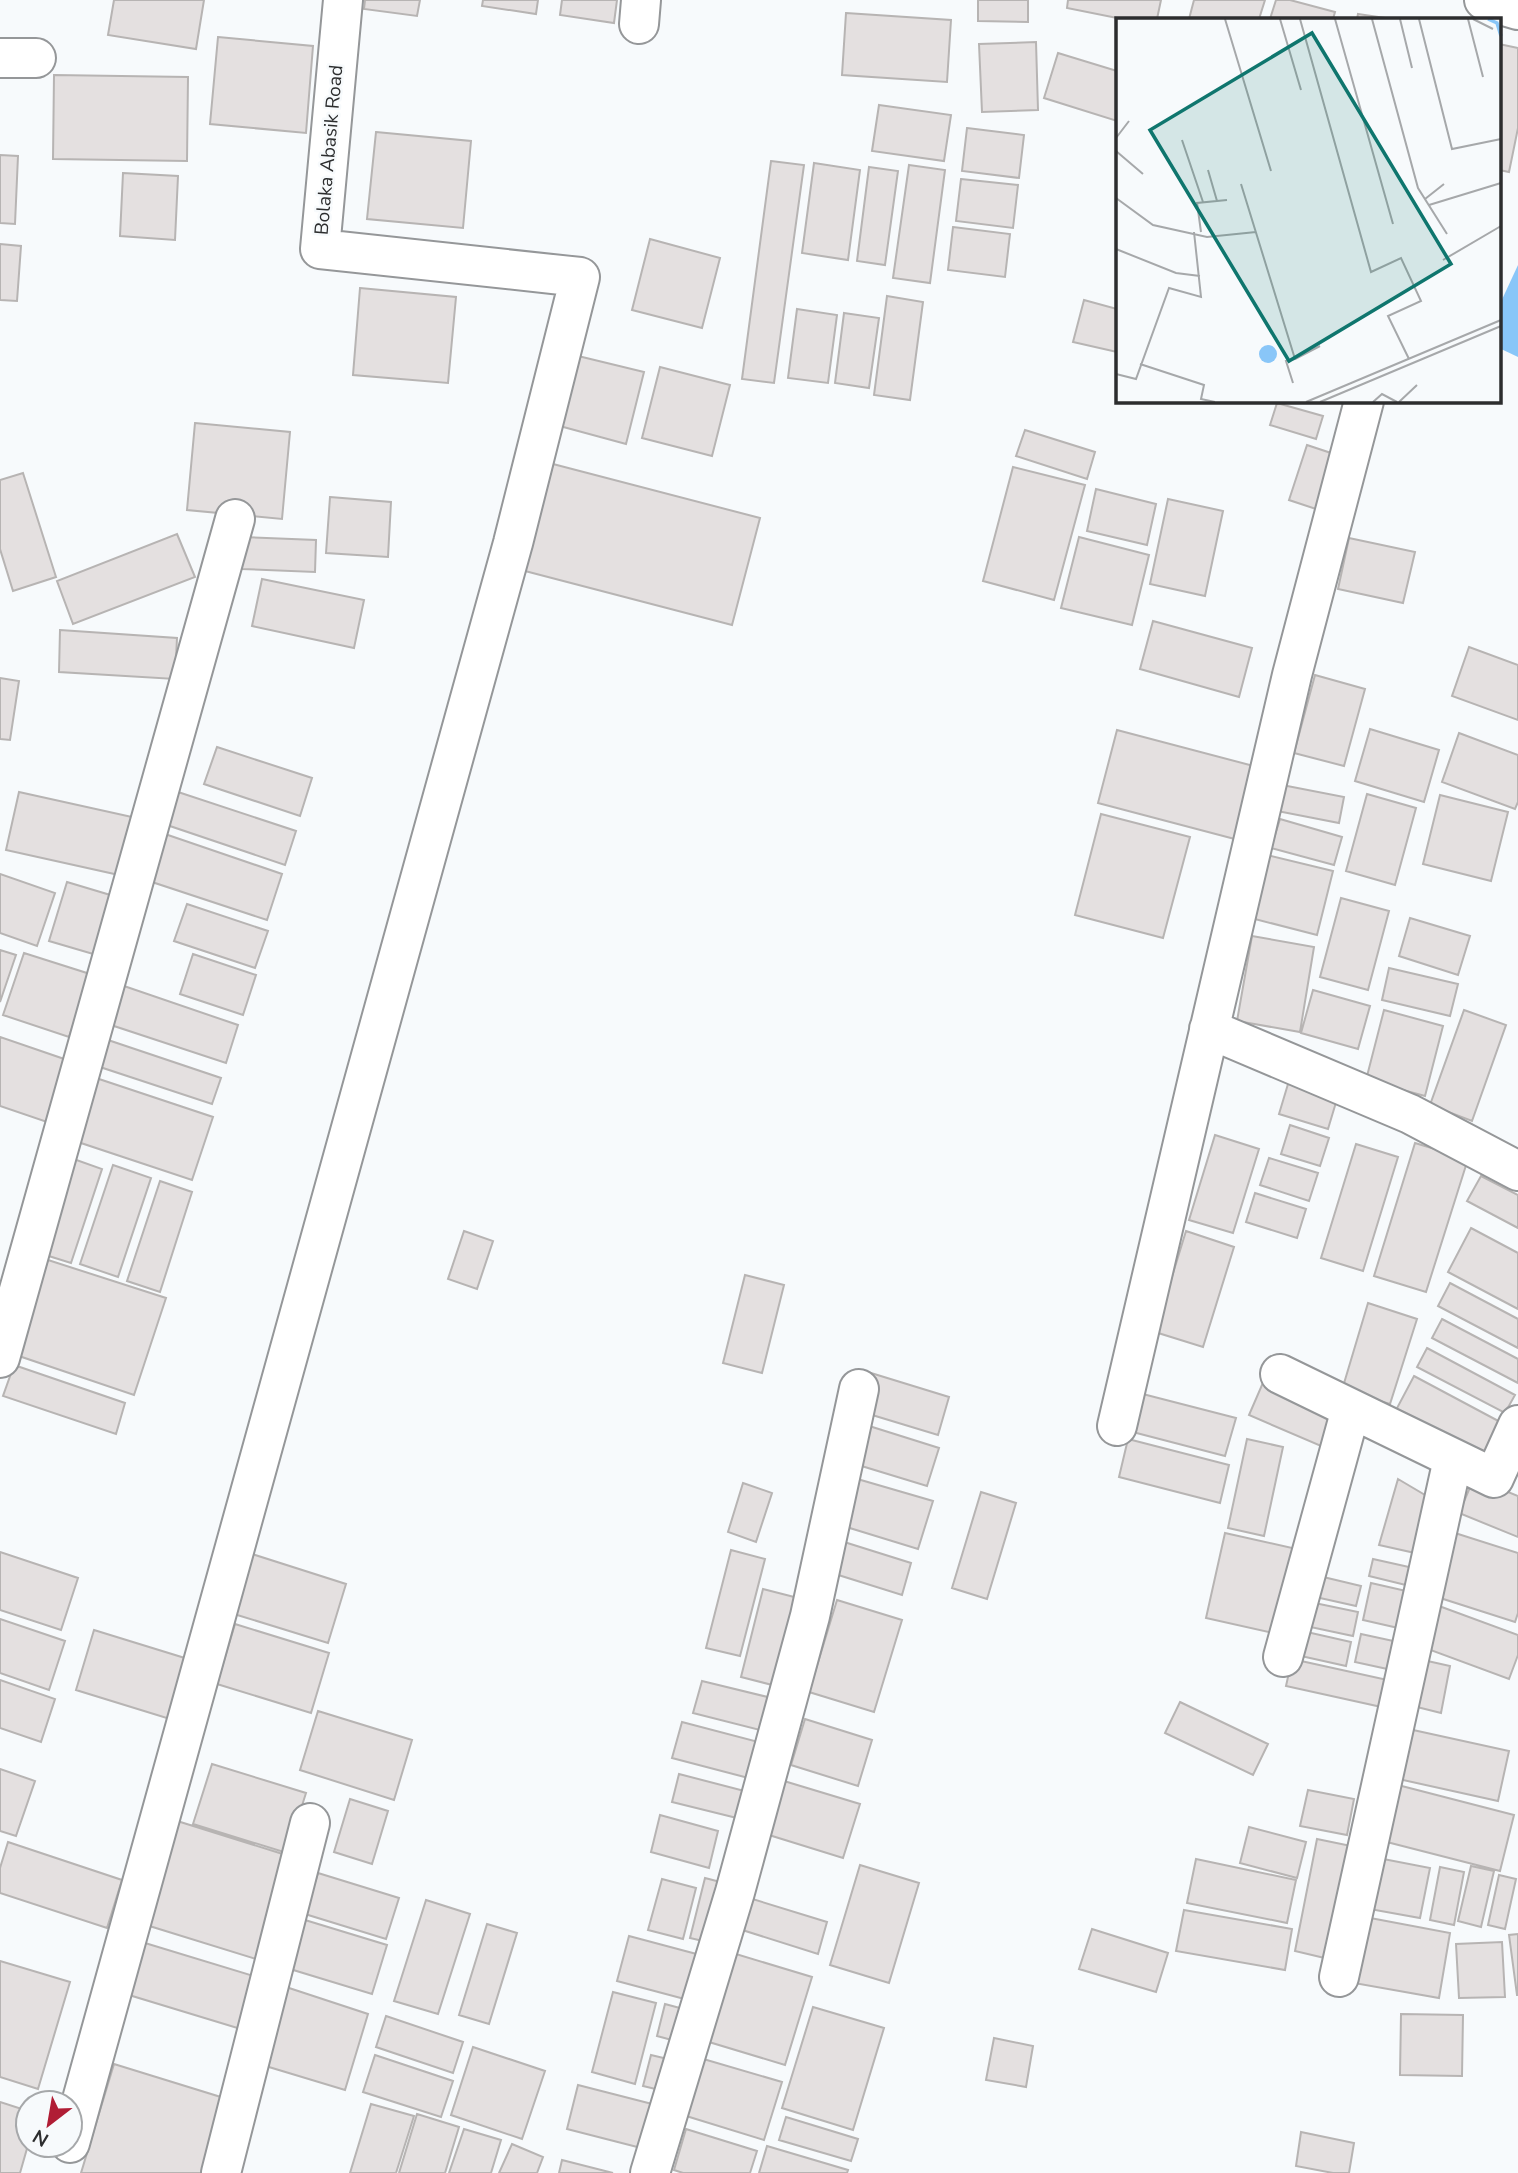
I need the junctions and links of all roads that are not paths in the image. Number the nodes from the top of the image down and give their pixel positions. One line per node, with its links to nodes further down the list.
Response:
1 (343, 0): 20 (street, Bolaka Abasik Road)
2 (1470, 0): 5 (street)
3 (1484, 0): 4 (street)
4 (1518, 10)
5 (1465, 18)
6 (1364, 402): 8 (street)
7 (235, 519): 10 (street)
8 (1209, 1030): 9 (street); 15 (street)
9 (1518, 1171)
10 (0, 1358)
11 (1280, 1374): 13 (street)
12 (859, 1389): 22 (street)
13 (1350, 1409): 16 (street); 17 (street)
14 (1518, 1425): 16 (street)
15 (1117, 1426)
16 (1453, 1459): 19 (street)
17 (1283, 1657)
18 (310, 1822): 21 (street)
19 (1339, 1977)
20 (84, 2093)
21 (222, 2173)
22 (650, 2173)

